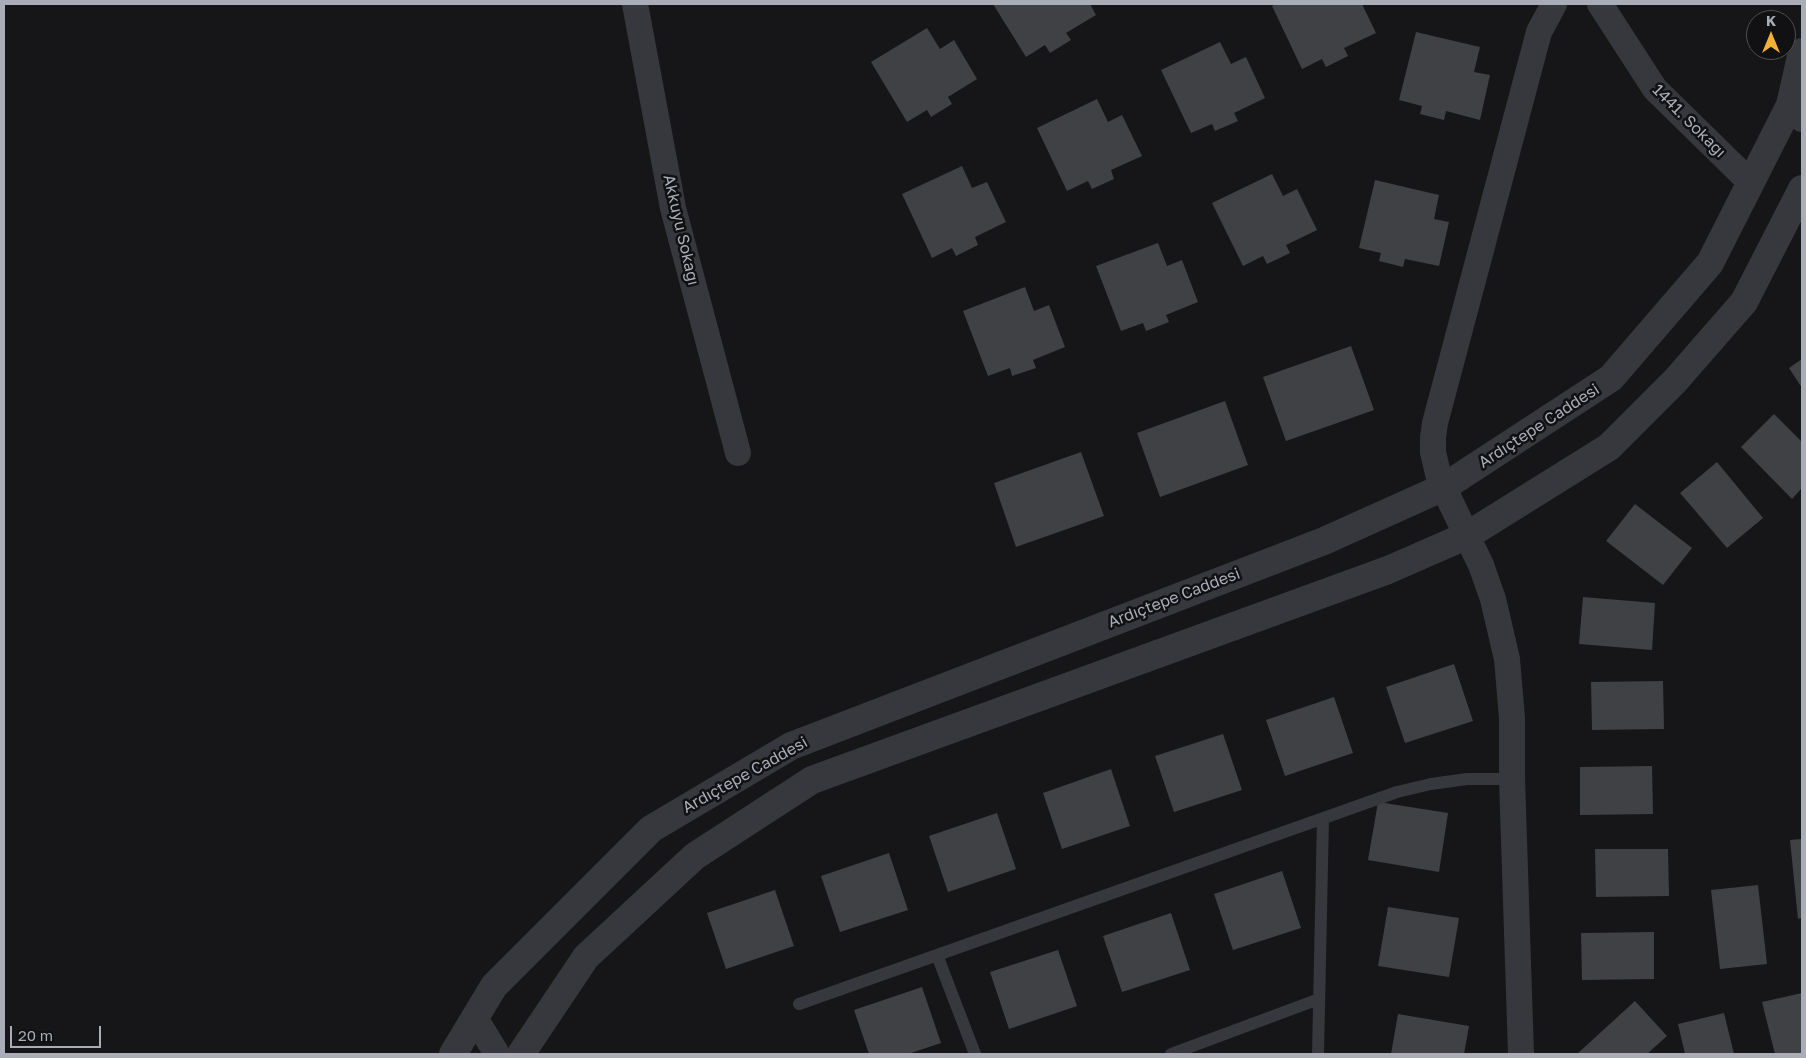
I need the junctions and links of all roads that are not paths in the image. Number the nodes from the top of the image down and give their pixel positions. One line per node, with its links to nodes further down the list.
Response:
1 (635, 4): 8 (street, Akkuyu Sokağı)
2 (1554, 4): 9 (street)
3 (1600, 4): 6 (street, 1441. Sokağı)
4 (1802, 52): 5 (street, Ardıçtepe Caddesi)
5 (1796, 112): 6 (street, Ardıçtepe Caddesi)
6 (1751, 182): 9 (street, Ardıçtepe Caddesi)
7 (1802, 189): 10 (street)
8 (738, 453)
9 (1444, 487): 10 (street); 16 (street, Ardıçtepe Caddesi)
10 (1468, 535): 11 (street); 19 (street)
11 (1512, 779): 12 (lane); 23 (street)
12 (1323, 818): 13 (lane); 14 (lane)
13 (937, 955): 15 (lane); 20 (lane)
14 (1319, 999): 21 (lane); 22 (lane)
15 (800, 1004)
16 (475, 1018): 17 (street, Ardıçtepe Caddesi); 18 (street)
17 (453, 1054)
18 (498, 1054)
19 (520, 1054)
20 (975, 1054)
21 (1172, 1054)
22 (1318, 1054)
23 (1521, 1054)

